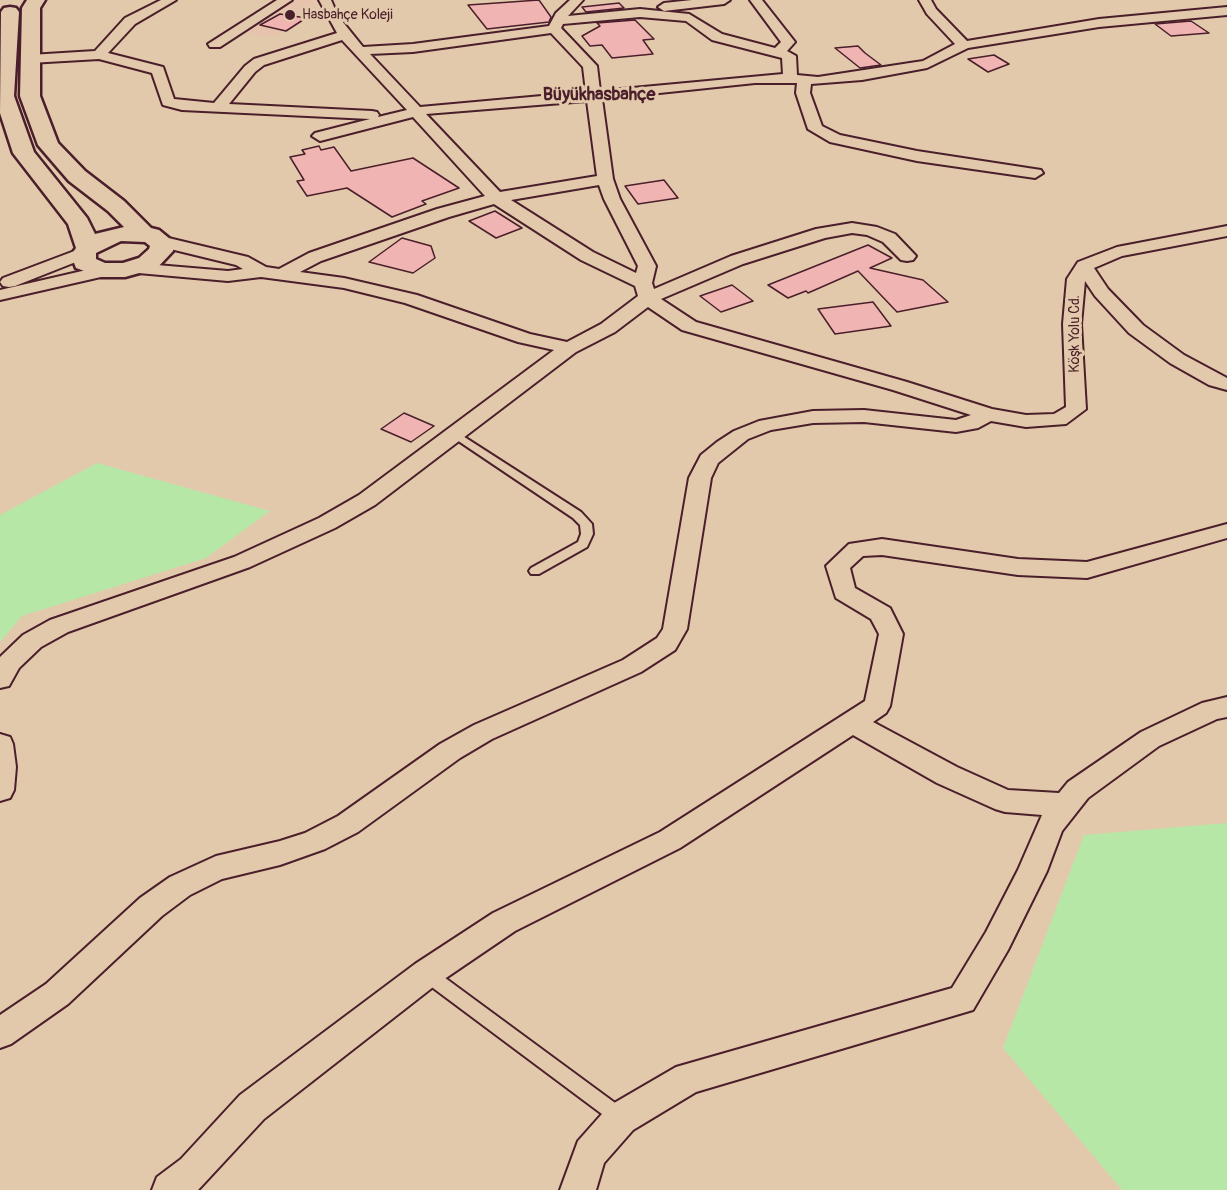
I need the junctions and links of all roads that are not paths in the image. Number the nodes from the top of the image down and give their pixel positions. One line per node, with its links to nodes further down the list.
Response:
1 (16, 0): 34 (street)
2 (36, 0): 21 (street)
3 (170, 0): 20 (street)
4 (286, 0): 16 (street)
5 (325, 0): 15 (street)
6 (724, 0): 12 (street)
7 (756, 0): 19 (street)
8 (925, 0): 17 (street)
9 (1194, 0): 13 (street)
10 (1227, 11): 13 (street)
11 (563, 12): 12 (street); 18 (street); 23 (street)
12 (640, 14): 19 (street)
13 (1210, 14): 14 (street); 17 (street)
14 (1227, 23)
15 (345, 35): 18 (street); 24 (street)
16 (215, 44)
17 (964, 45): 22 (street)
18 (360, 51): 25 (street)
19 (778, 53): 22 (street)
20 (99, 55): 21 (street); 24 (street)
21 (30, 59): 32 (street)
22 (798, 78): 23 (street); 28 (street)
23 (592, 96): 25 (street); 29 (street)
24 (219, 107): 26 (street)
25 (416, 111): 26 (street); 30 (street)
26 (396, 117): 27 (street)
27 (320, 136)
28 (1035, 173)
29 (605, 179): 30 (street); 33 (street)
30 (496, 198): 35 (street); 41 (street)
31 (1227, 231): 37 (street)
32 (152, 237): 34 (street); 38 (street); 40 (street)
33 (637, 246): 35 (street); 43 (street)
34 (86, 250): 39 (street); 42 (street)
35 (587, 256): 43 (street)
36 (907, 256): 43 (street)
37 (1084, 266): 46 (street); 47 (street, Köşk Yolu Cd.)
38 (133, 268): 39 (street); 40 (street)
39 (108, 270): 44 (street)
40 (261, 272): 41 (street)
41 (281, 275): 45 (street)
42 (0, 286)
43 (646, 290): 45 (street); 47 (street)
44 (0, 296)
45 (569, 348): 48 (street)
46 (1227, 384)
47 (988, 414): 58 (street)
48 (455, 434): 50 (lane); 51 (street)
49 (1227, 531): 53 (street)
50 (535, 571)
51 (0, 679)
52 (1227, 707): 56 (street)
53 (853, 723): 56 (street); 57 (street)
54 (0, 744): 55 (street)
55 (0, 790)
56 (1066, 805): 59 (street)
57 (426, 974): 59 (lane); 60 (street)
58 (0, 1033)
59 (621, 1118): 61 (street)
60 (170, 1190)
61 (579, 1190)

